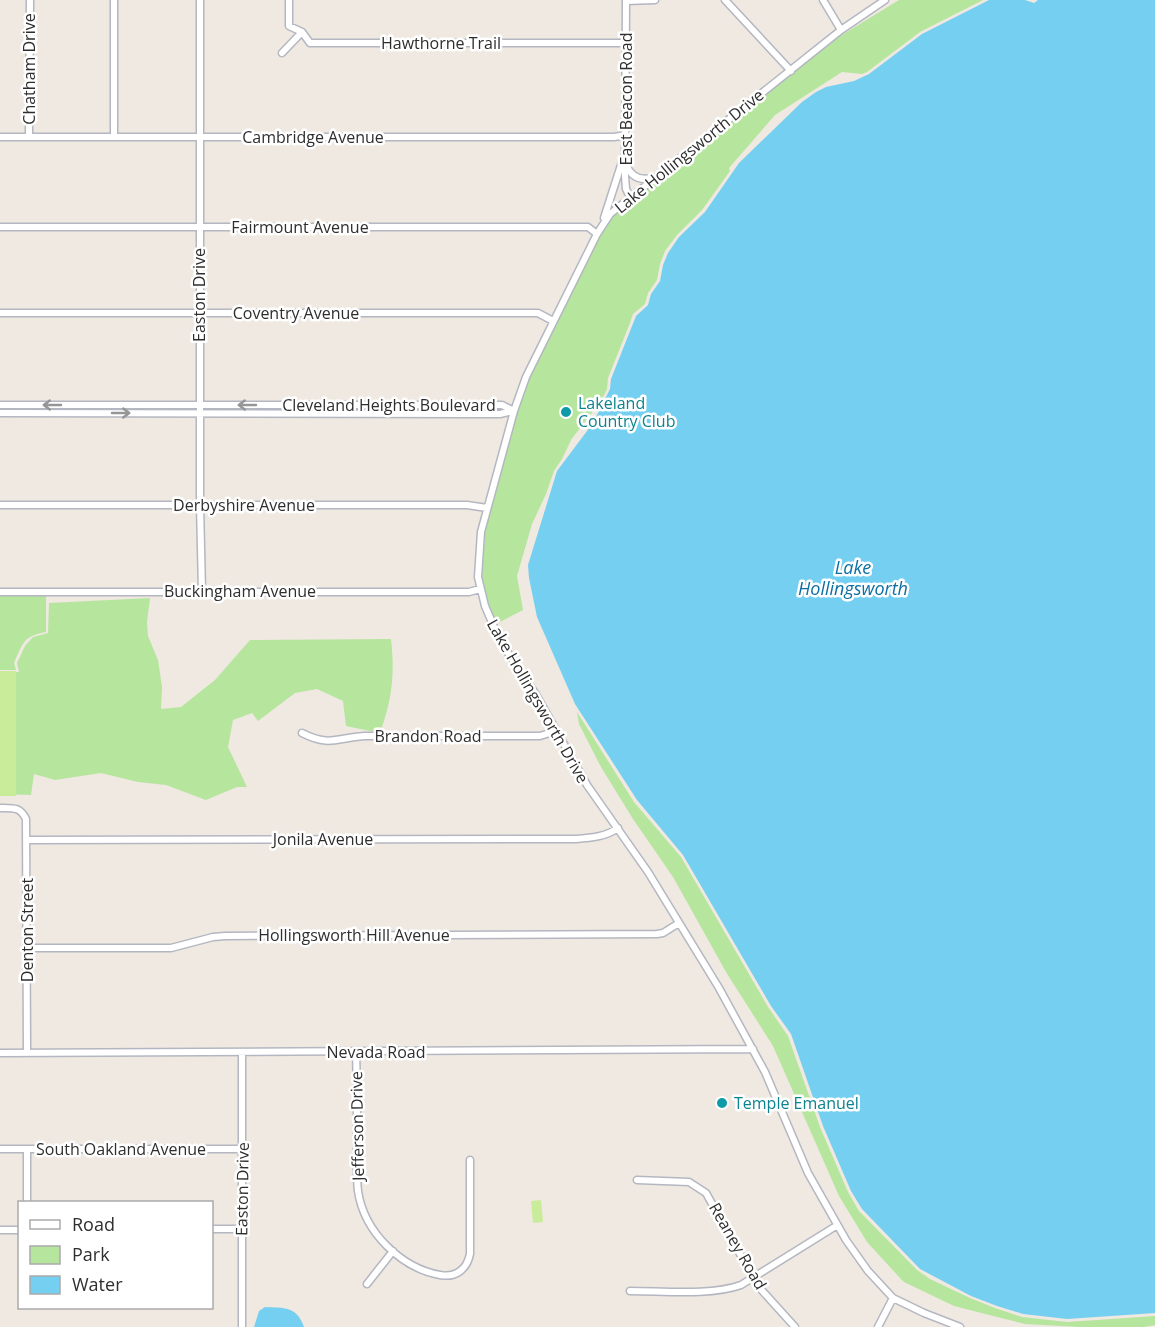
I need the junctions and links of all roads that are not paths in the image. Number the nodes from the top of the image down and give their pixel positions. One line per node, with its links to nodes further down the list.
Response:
1 (30, 0): 17 (street, Chatham Drive)
2 (114, 0): 18 (street)
3 (200, 0): 19 (street, Easton Drive)
4 (289, 0): 11 (street)
5 (626, 0): 6 (street); 12 (street, East Beacon Road)
6 (655, 0)
7 (725, 0): 14 (street)
8 (823, 0): 10 (street)
9 (885, 0): 10 (street, Lake Hollingsworth Drive)
10 (841, 30): 14 (street, Lake Hollingsworth Drive)
11 (302, 32): 12 (street, Hawthorne Trail); 13 (street)
12 (626, 43): 15 (street, East Beacon Road)
13 (282, 53)
14 (791, 70): 22 (street, Lake Hollingsworth Drive)
15 (626, 135): 19 (street, Cambridge Avenue); 20 (street, East Beacon Road)
16 (0, 137): 17 (street, Cambridge Avenue)
17 (29, 137): 18 (street, Cambridge Avenue)
18 (114, 137): 19 (street, Cambridge Avenue)
19 (200, 137): 25 (street, Easton Drive)
20 (626, 153): 21 (street, East Beacon Road); 26 (street)
21 (625, 164): 22 (street); 23 (street, East Beacon Road)
22 (654, 177): 23 (street, Lake Hollingsworth Drive)
23 (630, 197): 26 (street, Lake Hollingsworth Drive)
24 (0, 226): 25 (street, Fairmount Avenue)
25 (199, 226): 26 (street, Fairmount Avenue); 28 (street, Easton Drive)
26 (598, 232): 29 (street, Lake Hollingsworth Drive)
27 (0, 313): 28 (street, Coventry Avenue)
28 (199, 313): 29 (street, Coventry Avenue); 30 (street, Easton Drive)
29 (553, 321): 34 (street, Lake Hollingsworth Drive)
30 (200, 404): 32 (street, Cleveland Heights Boulevard, one-way to 32); 33 (street, Cleveland Heights Boulevard, one-way to 30); 37 (street, Easton Drive)
31 (0, 405): 32 (street, Cleveland Heights Boulevard)
32 (30, 405): 36 (street)
33 (358, 405): 34 (street, Cleveland Heights Boulevard); 38 (street)
34 (514, 411): 38 (street, Cleveland Heights Boulevard); 41 (street, Lake Hollingsworth Drive)
35 (0, 413): 36 (street, Cleveland Heights Boulevard)
36 (30, 413): 37 (street, Cleveland Heights Boulevard, one-way to 37)
37 (200, 413): 38 (street, Cleveland Heights Boulevard); 39 (street, Easton Drive)
38 (358, 414)
39 (200, 504): 40 (street, Derbyshire Avenue); 41 (street, Derbyshire Avenue); 43 (street, Easton Drive)
40 (0, 505)
41 (487, 508): 42 (street, Lake Hollingsworth Drive)
42 (480, 589): 43 (street, Buckingham Avenue); 45 (street, Lake Hollingsworth Drive)
43 (202, 591): 44 (street, Buckingham Avenue)
44 (0, 592)
45 (556, 731): 46 (street, Brandon Road); 48 (street, Lake Hollingsworth Drive)
46 (302, 733)
47 (0, 808): 49 (street, Denton Street)
48 (618, 828): 49 (street, Jonila Avenue); 50 (street, Lake Hollingsworth Drive)
49 (27, 840): 51 (street, Denton Street)
50 (679, 923): 51 (street, Hollingsworth Hill Avenue); 52 (street, Lake Hollingsworth Drive)
51 (27, 948): 56 (street, Denton Street)
52 (753, 1049): 54 (street, Nevada Road); 63 (street, Lake Hollingsworth Drive)
53 (242, 1052): 54 (street, Nevada Road); 56 (street, Nevada Road); 59 (street, Easton Drive)
54 (356, 1052): 68 (street, Jefferson Drive)
55 (0, 1053): 56 (street, Nevada Road)
56 (27, 1053)
57 (0, 1149): 58 (street, South Oakland Avenue)
58 (27, 1149): 59 (street, South Oakland Avenue); 62 (street)
59 (243, 1149): 65 (street, Easton Drive)
60 (470, 1160): 68 (street, Jefferson Drive)
61 (637, 1180): 69 (street, Reaney Road)
62 (27, 1201)
63 (836, 1226): 69 (street); 72 (street, Lake Hollingsworth Drive)
64 (213, 1229): 65 (street)
65 (242, 1229): 73 (street, Easton Drive)
66 (0, 1230): 67 (street)
67 (18, 1230)
68 (393, 1251): 70 (street)
69 (753, 1277): 71 (street); 74 (street, Reaney Road)
70 (367, 1284)
71 (630, 1291)
72 (893, 1298): 75 (street); 76 (street, Lake Hollingsworth Drive)
73 (242, 1327)
74 (795, 1327)
75 (878, 1327)
76 (960, 1327)

